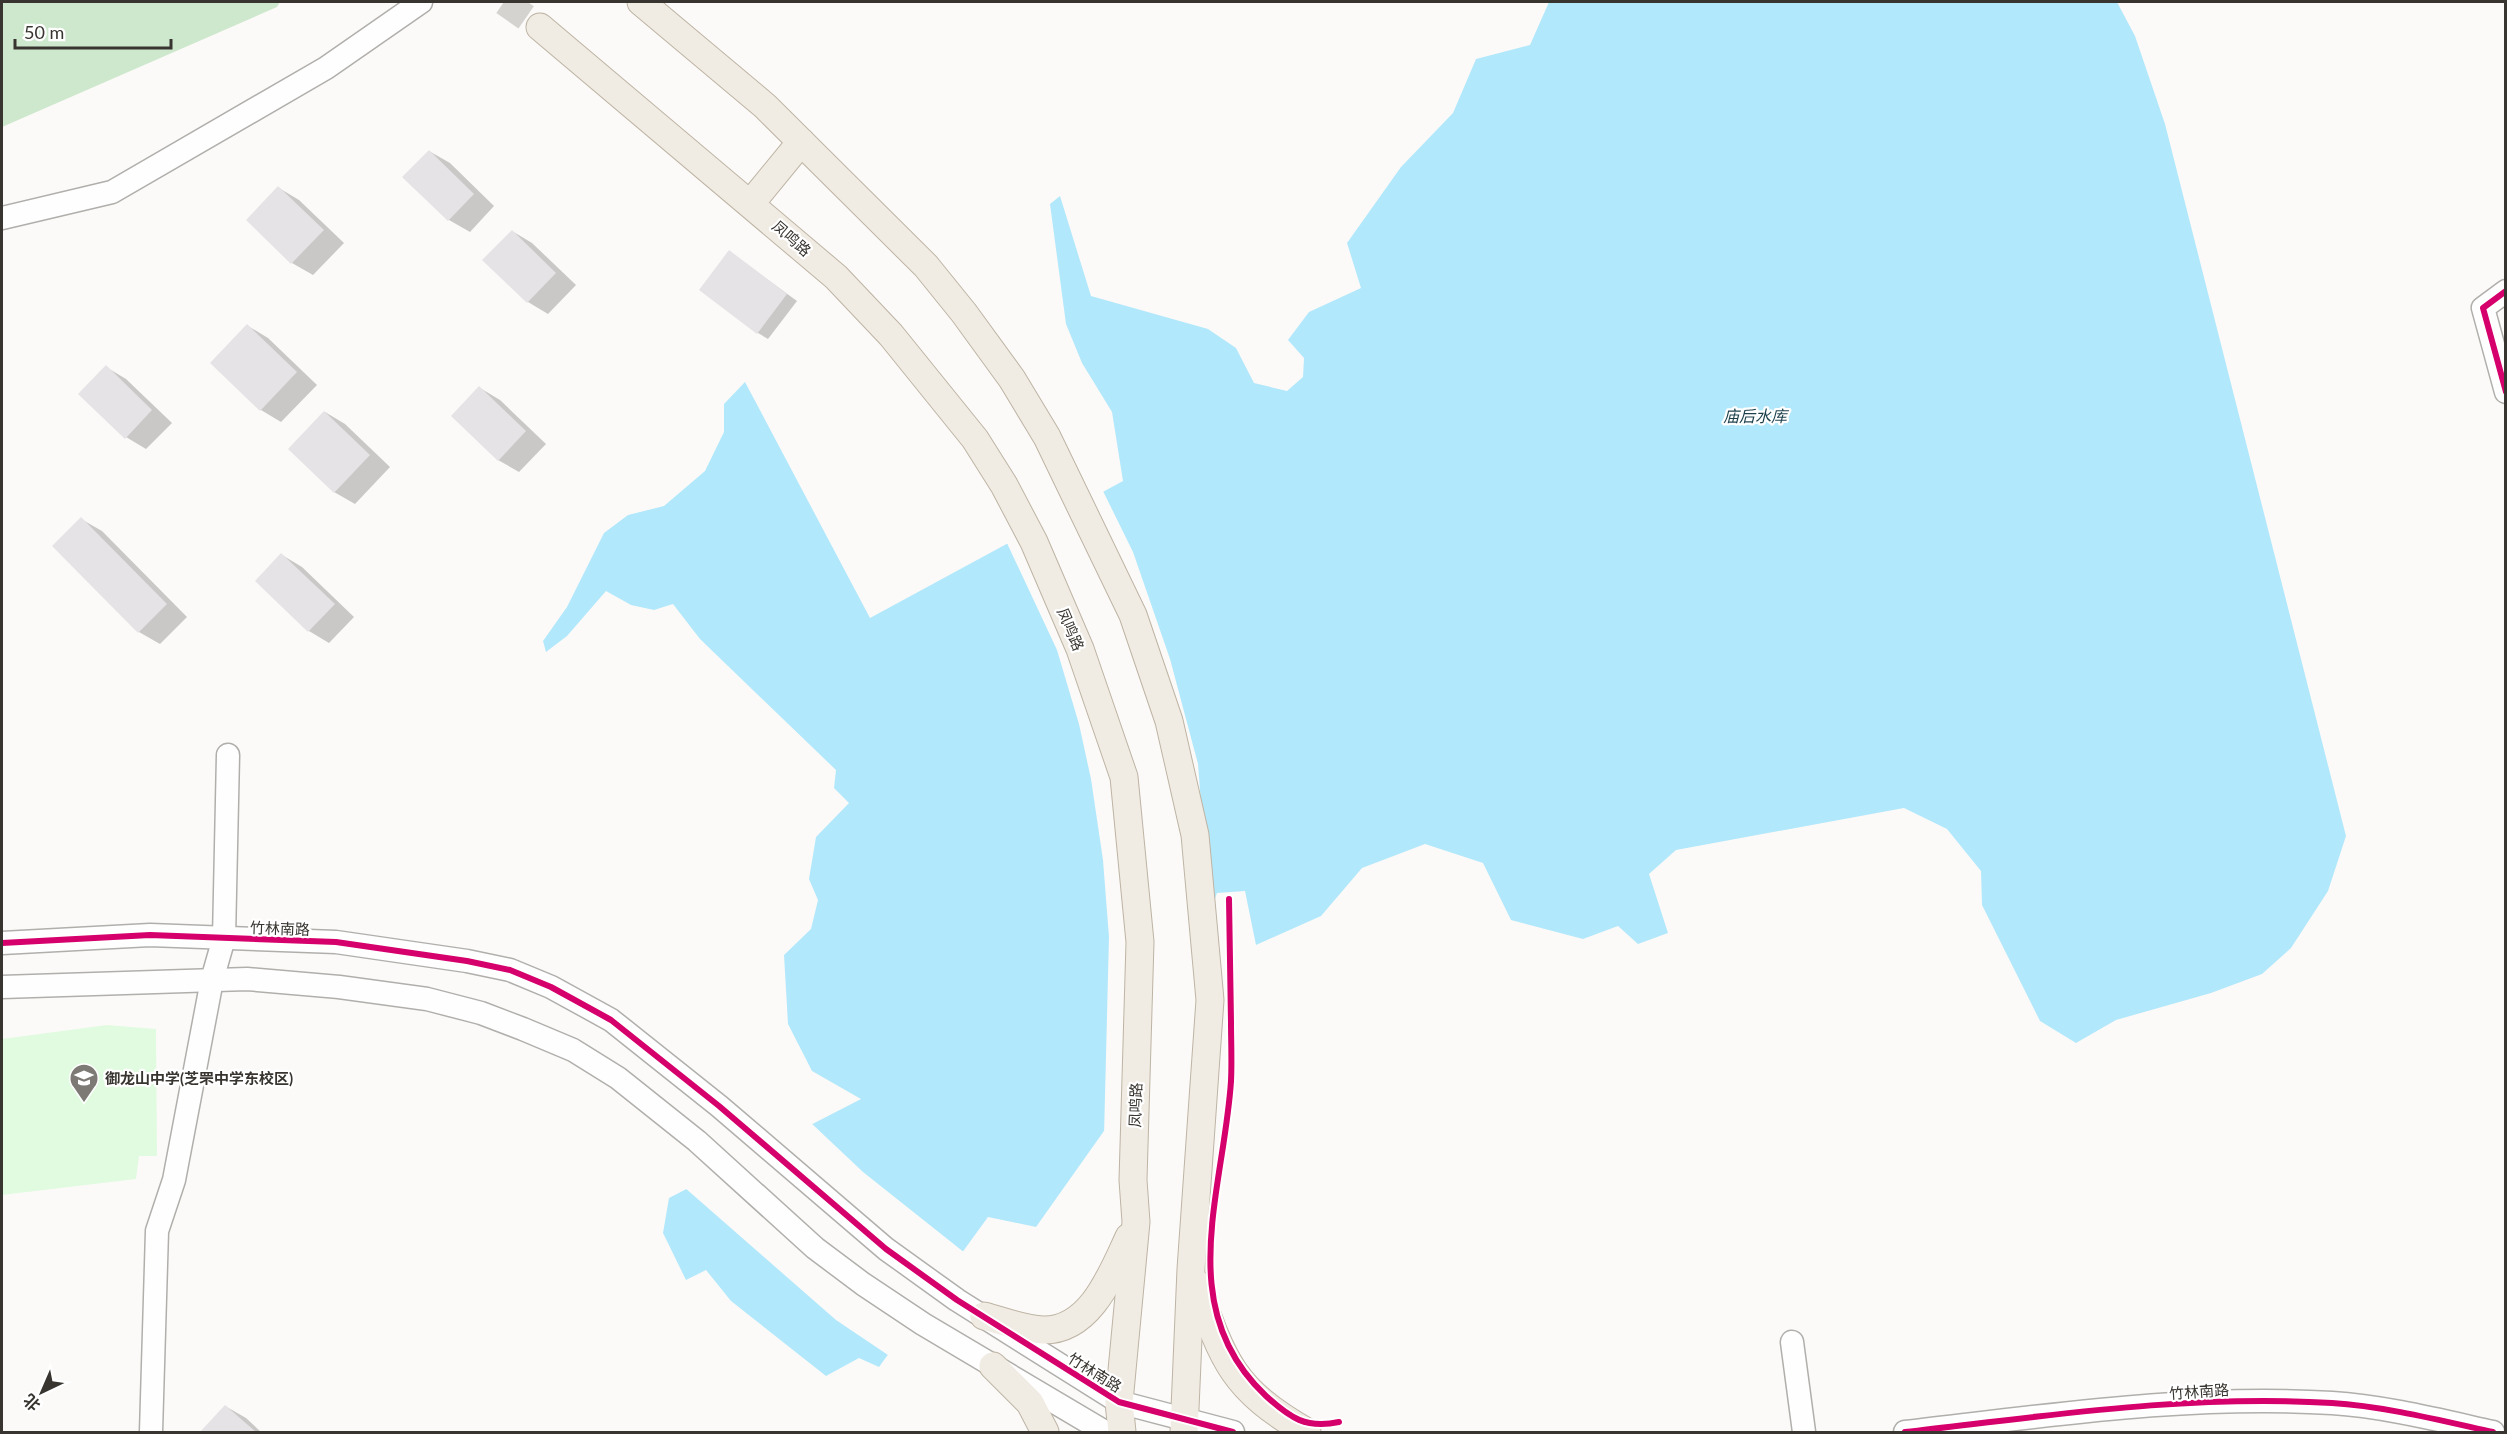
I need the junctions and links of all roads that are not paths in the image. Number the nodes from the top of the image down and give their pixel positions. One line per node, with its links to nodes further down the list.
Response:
1 (421, 2): 6 (street)
2 (641, 2): 4 (main road)
3 (540, 27): 5 (main road, 凤鸣路)
4 (801, 142): 5 (main road); 15 (main road)
5 (751, 203): 14 (main road, 凤鸣路)
6 (2, 218)
7 (2505, 291): 8 (street)
8 (2505, 392)
9 (228, 755): 10 (street)
10 (224, 938): 11 (street, 竹林南路); 12 (street); 16 (street, 竹林南路)
11 (2, 943)
12 (212, 980): 13 (street); 18 (street); 21 (street)
13 (2, 987)
14 (1136, 1222): 16 (main road); 19 (main road, 凤鸣路)
15 (1191, 1269): 20 (main road); 26 (main road)
16 (984, 1316): 19 (street, 竹林南路)
17 (1792, 1342): 27 (street)
18 (993, 1366): 22 (main road); 23 (street)
19 (1119, 1402): 20 (street, 竹林南路); 24 (main road, 凤鸣路)
20 (1184, 1426): 25 (street, 竹林南路)
21 (151, 1432)
22 (1045, 1432)
23 (1105, 1432)
24 (1122, 1432)
25 (1233, 1432)
26 (1307, 1432)
27 (1804, 1432)
28 (1905, 1432): 29 (street, 竹林南路)
29 (2493, 1432)

